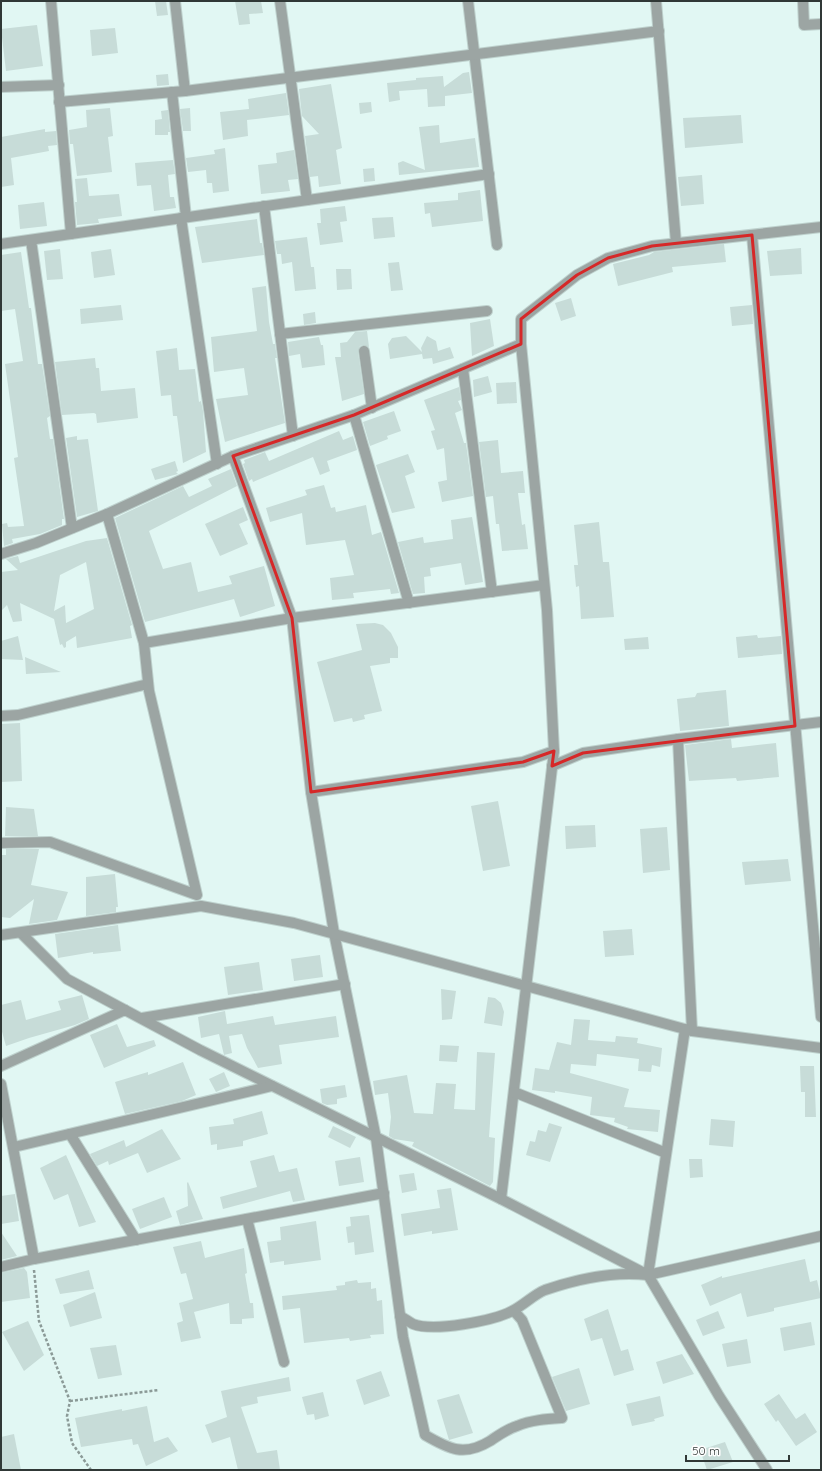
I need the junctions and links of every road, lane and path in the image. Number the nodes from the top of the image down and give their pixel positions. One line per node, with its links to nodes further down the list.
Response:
1 (51, 1): 11 (street)
2 (175, 1): 13 (street)
3 (280, 1): 10 (street)
4 (468, 1): 9 (street)
5 (656, 1): 8 (street)
6 (803, 1): 7 (street)
7 (821, 24)
8 (659, 31): 9 (street); 25 (street)
9 (476, 54): 10 (street); 16 (street)
10 (290, 77): 13 (street); 17 (street)
11 (59, 85): 12 (street); 15 (street)
12 (1, 87)
13 (185, 91): 14 (street)
14 (172, 92): 15 (street); 19 (street)
15 (59, 102): 21 (street)
16 (489, 174): 17 (street); 26 (street)
17 (307, 200): 18 (street)
18 (264, 206): 19 (street); 28 (street)
19 (184, 218): 21 (street); 36 (street)
20 (821, 227): 22 (street)
21 (71, 234): 23 (street)
22 (752, 235): 25 (street); 48 (street)
23 (31, 240): 24 (street); 38 (street)
24 (1, 244)
25 (676, 244): 29 (street)
26 (497, 245)
27 (487, 311): 28 (street)
28 (280, 334): 34 (street)
29 (521, 344): 31 (street); 40 (street)
30 (364, 352): 32 (street)
31 (463, 369): 32 (street); 41 (street)
32 (372, 408): 33 (street)
33 (354, 415): 34 (street); 42 (street)
34 (293, 436): 35 (street)
35 (234, 456): 36 (street); 43 (street)
36 (217, 464): 37 (street)
37 (107, 514): 38 (street); 44 (street)
38 (72, 528): 39 (street)
39 (1, 554)
40 (544, 585): 41 (street); 50 (street)
41 (492, 592): 42 (street)
42 (409, 603): 43 (street)
43 (292, 618): 44 (street); 52 (street)
44 (144, 644): 45 (street)
45 (148, 684): 46 (street); 54 (street)
46 (1, 716)
47 (821, 722): 48 (street)
48 (795, 726): 49 (street); 62 (street)
49 (678, 740): 51 (street); 64 (street)
50 (554, 751): 51 (street); 52 (street)
51 (552, 766): 60 (street)
52 (311, 792): 57 (street)
53 (1, 843): 54 (street)
54 (197, 895): 55 (street)
55 (201, 906): 56 (street); 57 (street)
56 (21, 933): 58 (street); 61 (street)
57 (334, 933): 59 (street); 60 (street)
58 (1, 935)
59 (345, 984): 63 (street); 71 (street)
60 (526, 987): 64 (street); 69 (street)
61 (125, 1010): 63 (street); 66 (street)
62 (821, 1017)
63 (142, 1018): 68 (street)
64 (688, 1030): 65 (street); 73 (street)
65 (821, 1048)
66 (1, 1066)
67 (1, 1084): 72 (street)
68 (272, 1086): 70 (street); 71 (street)
69 (514, 1092): 73 (street); 75 (street)
70 (70, 1134): 72 (street); 78 (street)
71 (376, 1138): 74 (street); 75 (street)
72 (14, 1147): 79 (street)
73 (666, 1153): 81 (street)
74 (384, 1193): 76 (street); 83 (street)
75 (501, 1200): 81 (street)
76 (247, 1219): 78 (street); 84 (street)
77 (821, 1236): 81 (street)
78 (136, 1240): 79 (street)
79 (34, 1259): 80 (street); 86 (path)
80 (1, 1266)
81 (648, 1275): 82 (street); 88 (street)
82 (514, 1310): 83 (street); 83 (street)
83 (400, 1316)
84 (284, 1362)
85 (159, 1390): 86 (path)
86 (70, 1401): 87 (path)
87 (91, 1470)
88 (767, 1470)

